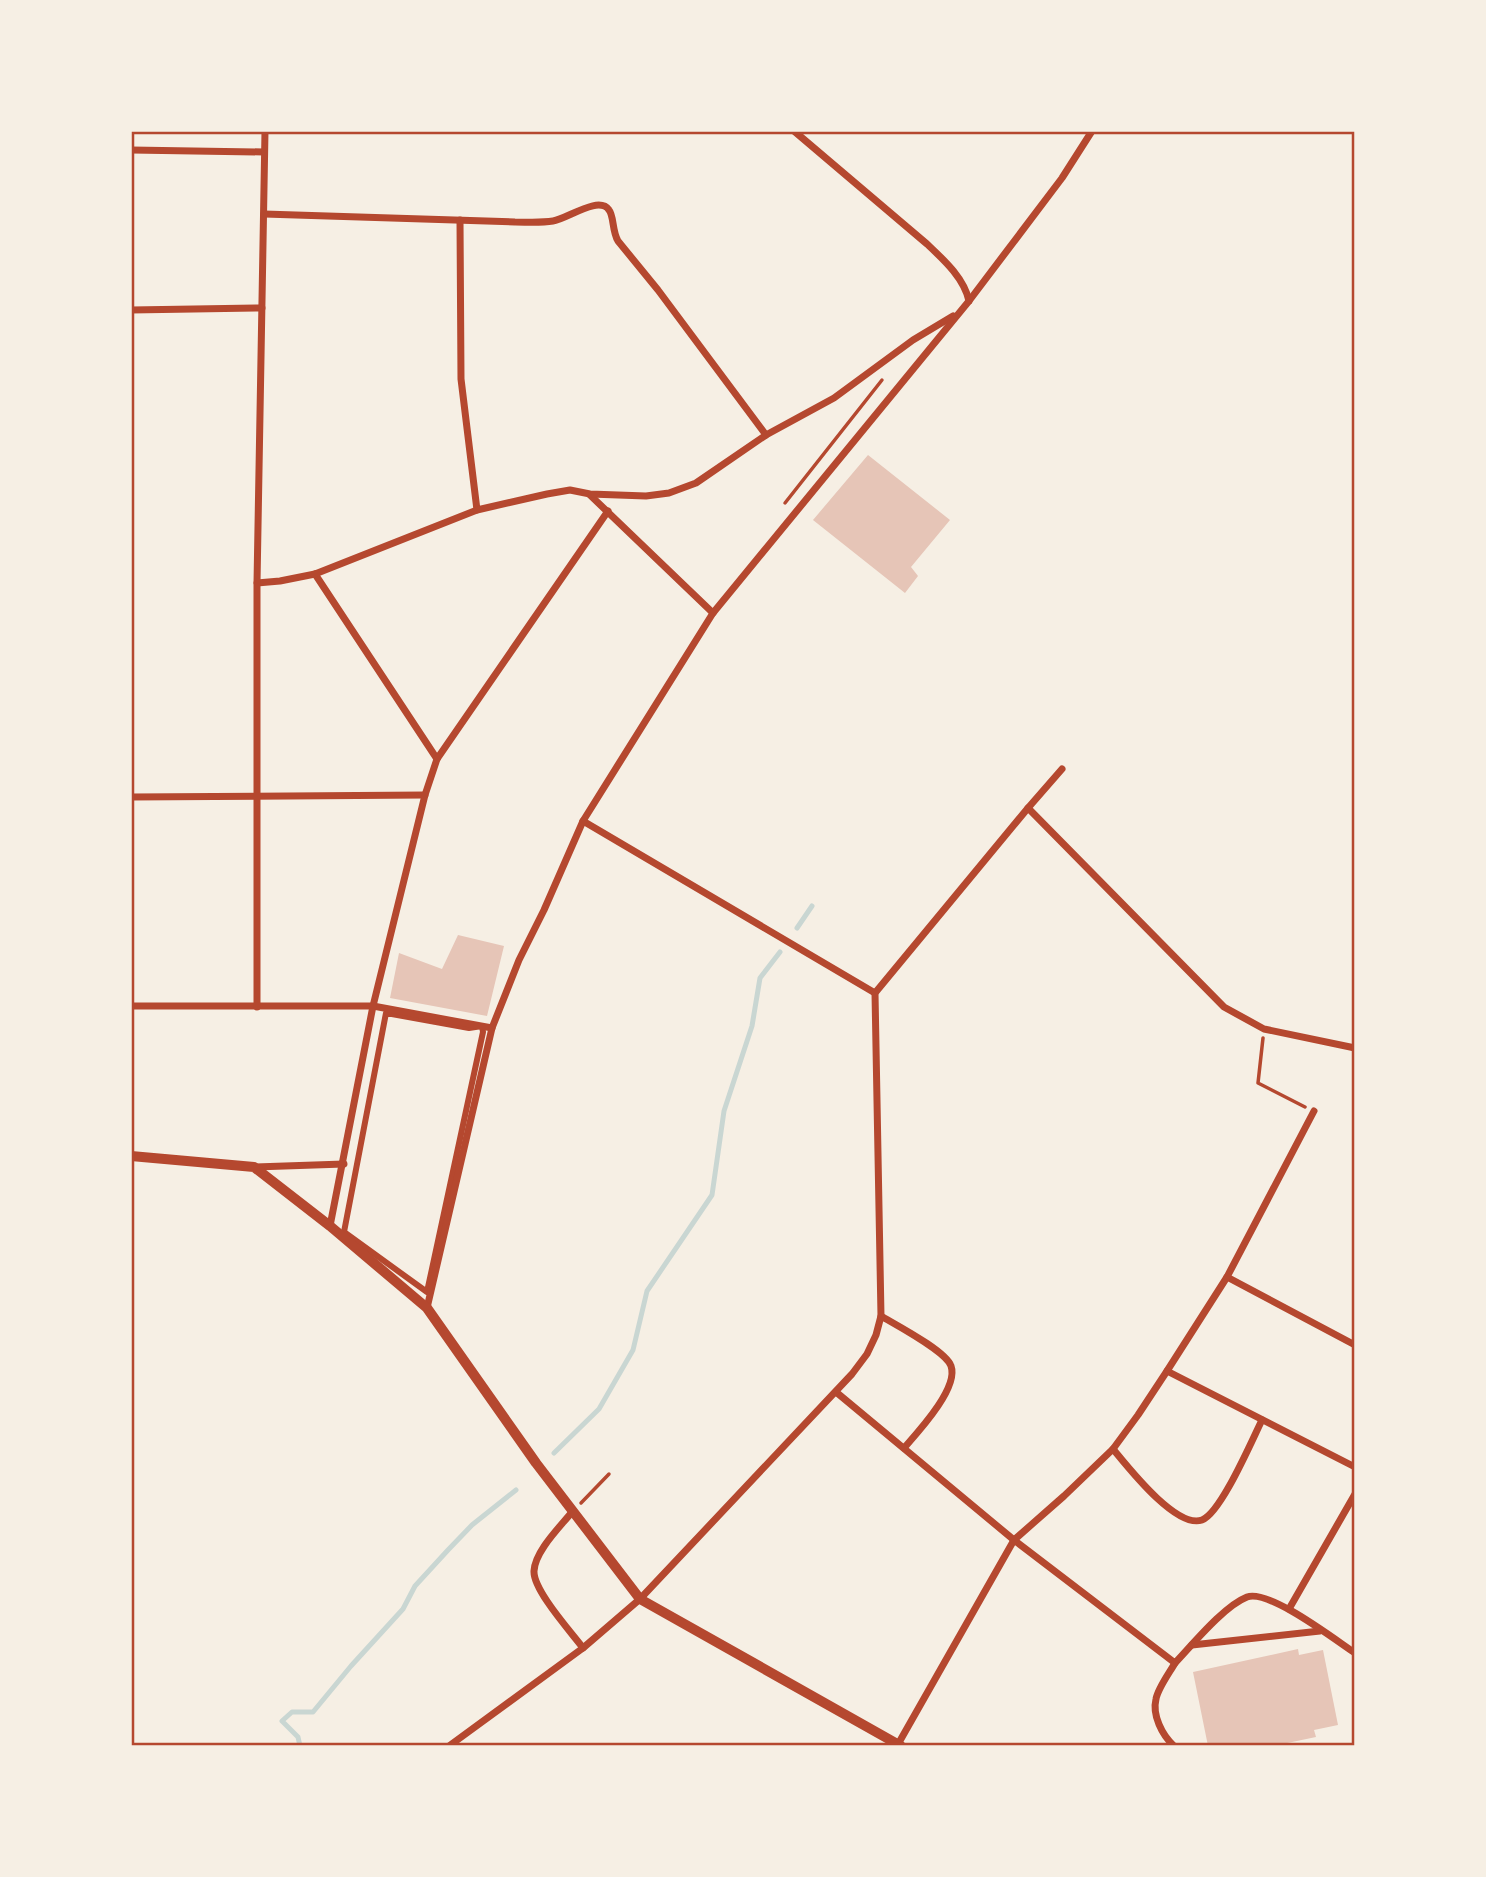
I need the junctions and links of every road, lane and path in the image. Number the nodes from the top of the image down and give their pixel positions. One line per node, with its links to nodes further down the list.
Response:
1 (265, 131): 5 (street)
2 (794, 131): 8 (street)
3 (1092, 131): 8 (street)
4 (131, 150): 5 (street)
5 (264, 152): 6 (street)
6 (264, 214): 7 (street); 9 (street)
7 (460, 220): 13 (street); 15 (street)
8 (969, 301): 11 (street)
9 (262, 308): 10 (street); 19 (street)
10 (131, 310)
11 (960, 312): 13 (street); 17 (street)
12 (889, 371): 17 (path)
13 (766, 435): 14 (street)
14 (590, 495): 15 (street); 16 (street)
15 (477, 510): 18 (street)
16 (608, 511): 20 (street); 21 (street)
17 (793, 517): 20 (street)
18 (315, 574): 19 (street); 21 (street)
19 (257, 583): 25 (street)
20 (713, 613): 27 (street)
21 (437, 759): 23 (street)
22 (1062, 769): 26 (street)
23 (425, 794): 25 (street); 30 (street)
24 (131, 797): 25 (street)
25 (256, 797): 31 (street)
26 (1028, 808): 28 (street); 34 (street)
27 (583, 821): 28 (street); 33 (street)
28 (875, 993): 43 (street)
29 (131, 1006): 31 (street)
30 (373, 1006): 31 (street); 32 (street); 38 (street)
31 (257, 1007)
32 (482, 1026): 32 (street); 33 (street)
33 (492, 1028): 42 (street)
34 (1264, 1030): 35 (street); 36 (path)
35 (1355, 1048)
36 (1314, 1111): 41 (street)
37 (131, 1156): 39 (street)
38 (344, 1164): 39 (street); 40 (street)
39 (254, 1167): 40 (street)
40 (330, 1226): 42 (street)
41 (1227, 1277): 44 (street); 45 (street)
42 (427, 1308): 53 (street)
43 (881, 1316): 46 (street); 48 (street)
44 (1355, 1345)
45 (1167, 1371): 47 (street); 49 (street)
46 (836, 1392): 48 (street); 55 (street)
47 (1262, 1420): 49 (street); 50 (street)
48 (904, 1448): 54 (street)
49 (1113, 1449): 54 (street)
50 (1355, 1467)
51 (610, 1474): 53 (path)
52 (1355, 1494): 56 (street)
53 (572, 1512): 55 (street); 59 (street)
54 (1014, 1540): 61 (street); 62 (street)
55 (640, 1600): 59 (street); 62 (street)
56 (1289, 1609): 57 (street); 58 (street)
57 (1321, 1630): 58 (street); 60 (street)
58 (1192, 1645): 61 (street)
59 (583, 1648): 63 (street)
60 (1355, 1653)
61 (1175, 1663): 64 (street)
62 (899, 1745)
63 (449, 1746)
64 (1174, 1746)

